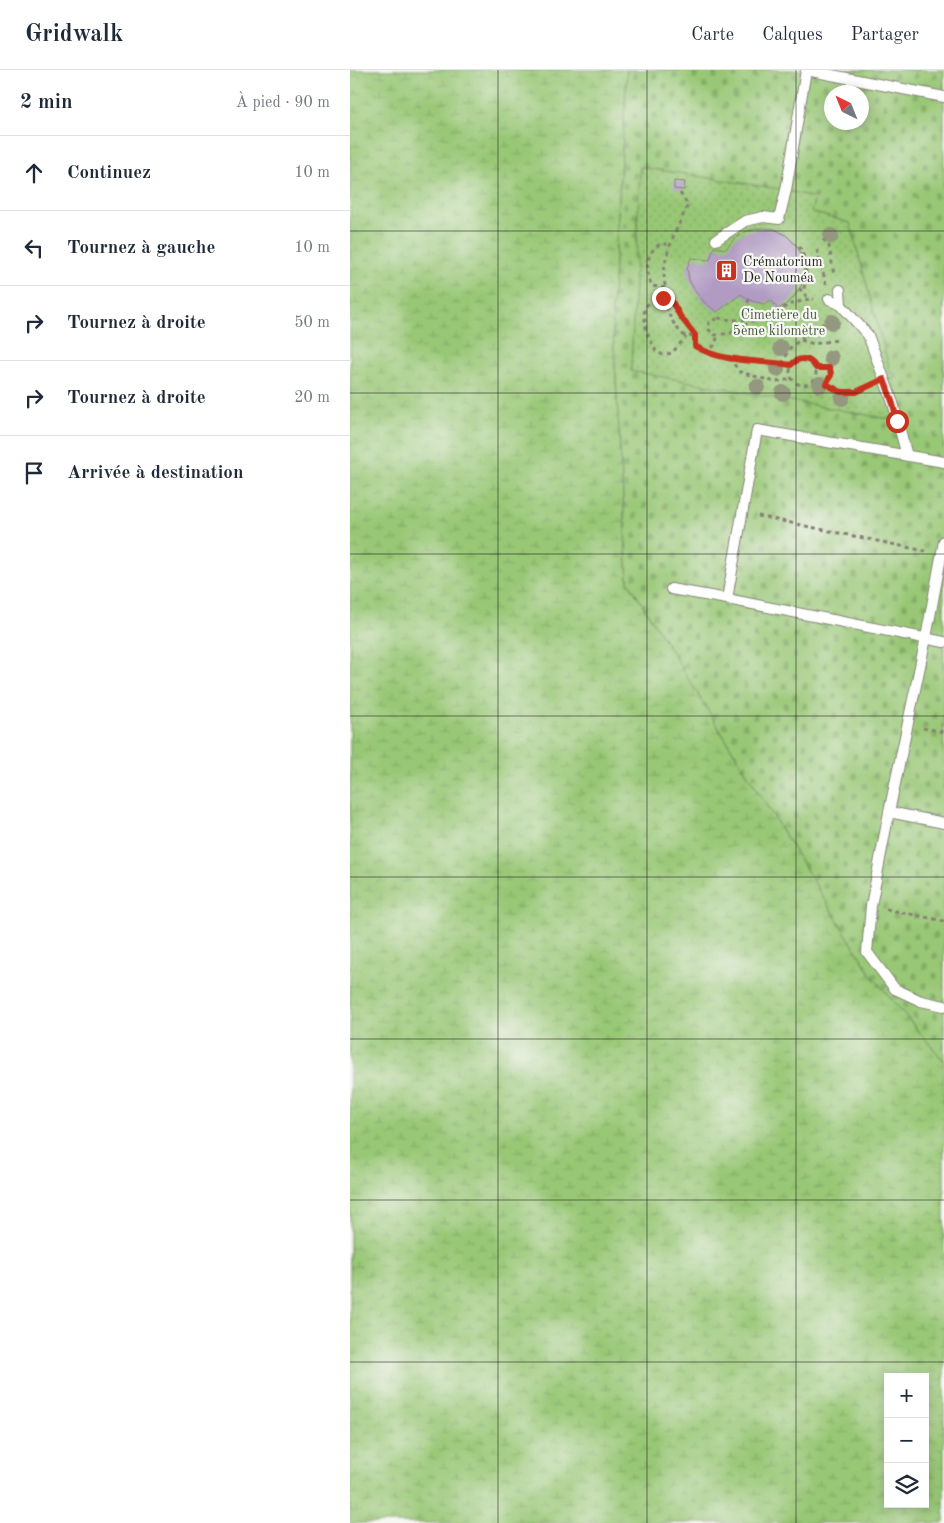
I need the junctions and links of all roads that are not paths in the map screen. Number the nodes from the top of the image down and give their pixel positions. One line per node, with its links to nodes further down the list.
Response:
1 (806, 70): 2 (lane); 3 (lane)
2 (944, 97)
3 (716, 240)
4 (840, 290): 6 (lane)
5 (829, 299): 6 (lane)
6 (841, 305): 7 (lane)
7 (907, 456): 8 (lane); 11 (lane)
8 (944, 462)
9 (944, 542): 12 (lane)
10 (671, 589): 11 (lane)
11 (727, 599): 12 (lane)
12 (926, 638): 13 (lane); 14 (lane)
13 (944, 642)
14 (889, 812): 15 (lane); 16 (lane)
15 (944, 823)
16 (944, 1006)

